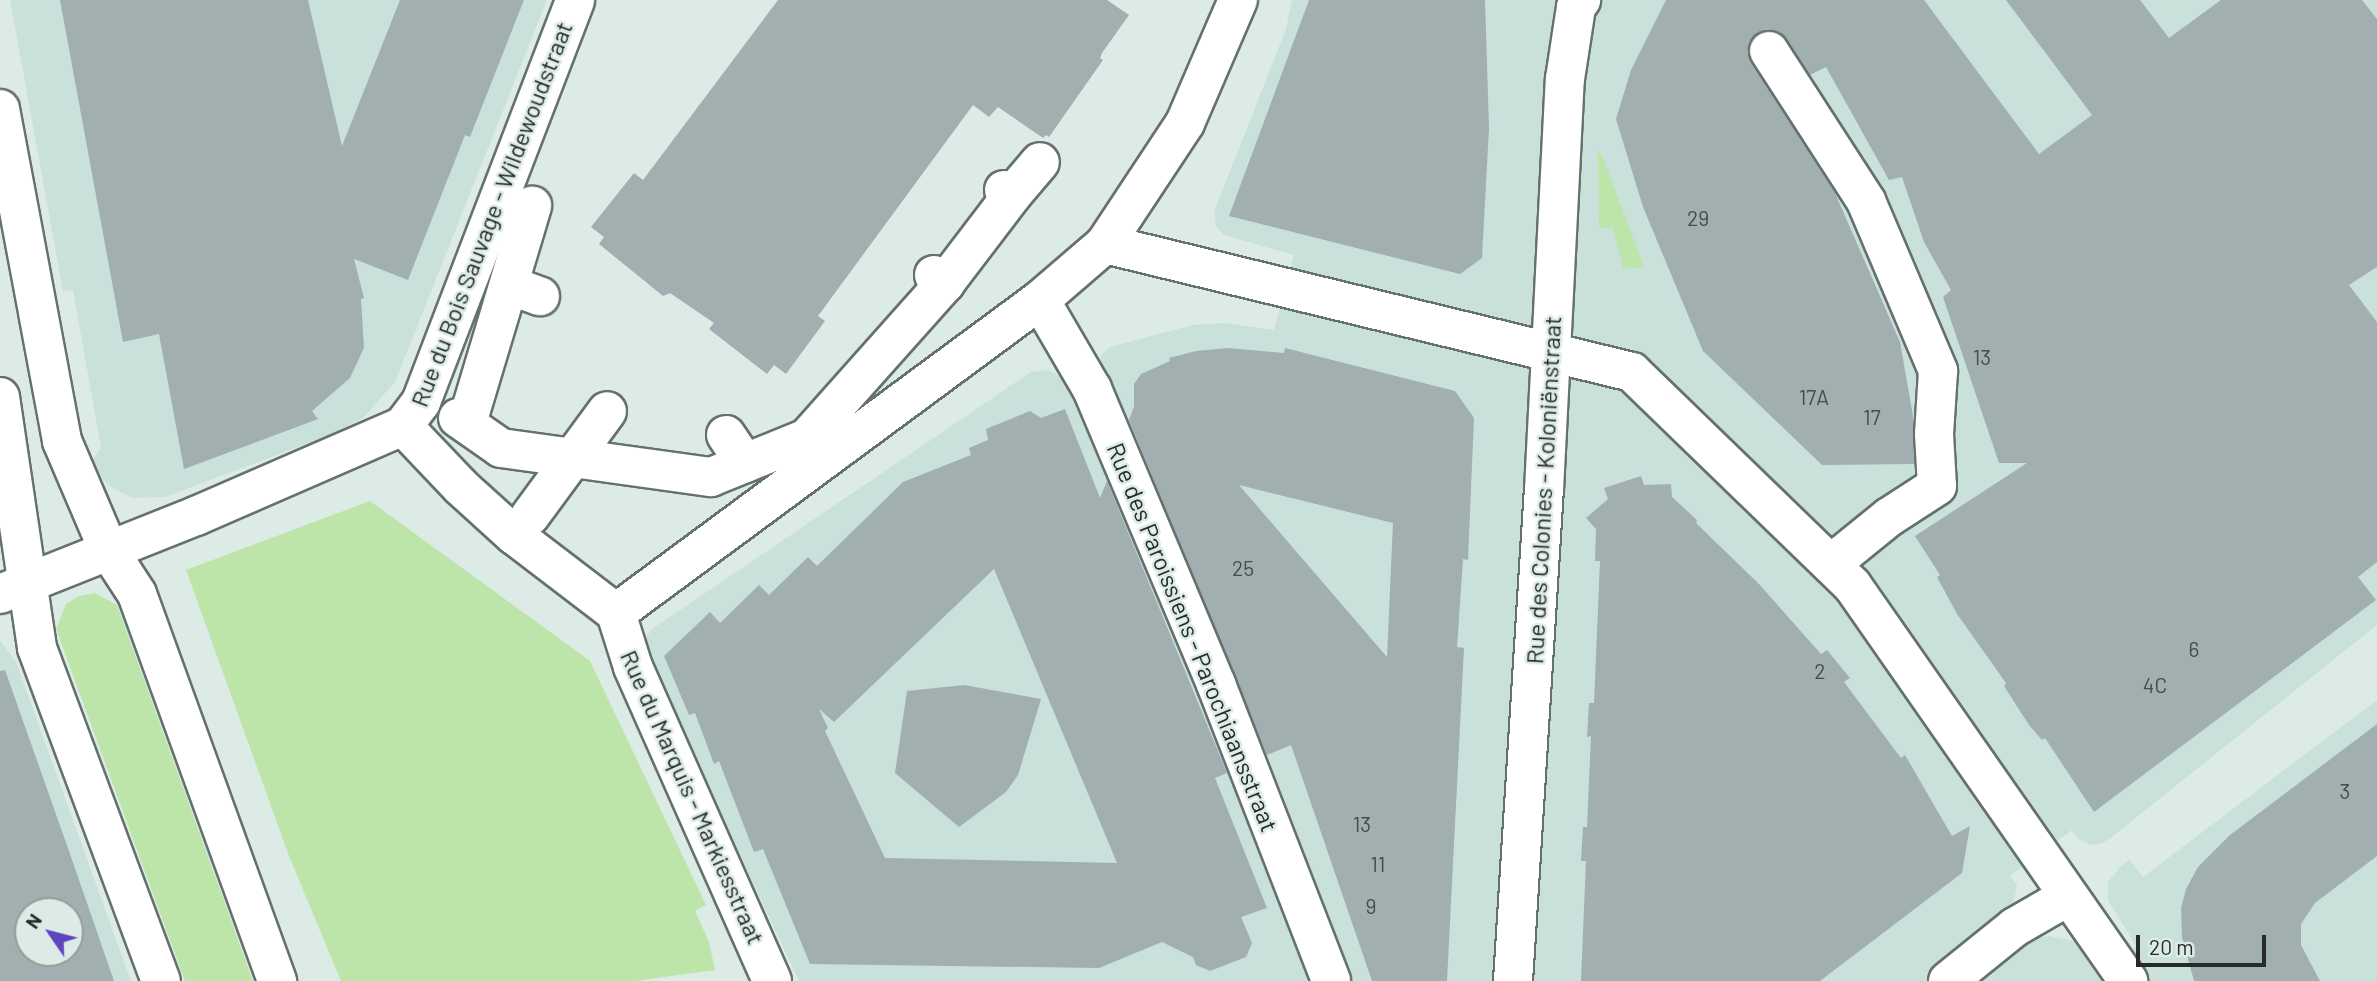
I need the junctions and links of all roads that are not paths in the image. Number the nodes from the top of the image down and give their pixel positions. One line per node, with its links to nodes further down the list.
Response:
1 (575, 0): 13 (street, Rue du Bois Sauvage - Wildewoudstraat)
2 (1238, 0): 8 (street)
3 (1577, 2): 10 (street, Rue des Colonies - Koloniënstraat)
4 (1769, 51): 17 (street)
5 (0, 109): 16 (street)
6 (1040, 162): 14 (street)
7 (532, 206): 14 (street)
8 (1105, 244): 9 (street); 10 (street)
9 (1040, 300): 19 (street); 24 (street, Rue des Paroissiens - Parochiaansstraat)
10 (1551, 351): 17 (street); 25 (street, Rue des Colonies - Koloniënstraat)
11 (0, 397): 18 (street)
12 (607, 411): 14 (street)
13 (403, 426): 16 (street); 19 (street)
14 (572, 458): 15 (street)
15 (530, 516)
16 (109, 551): 18 (street); 22 (street)
17 (1832, 564): 20 (street)
18 (14, 588): 21 (street)
19 (616, 612): 23 (street, Rue du Marquis - Markiesstraat)
20 (2067, 897): 26 (street); 27 (street)
21 (161, 981)
22 (277, 981)
23 (772, 981)
24 (1331, 981)
25 (1513, 981)
26 (1948, 981)
27 (2128, 981)

